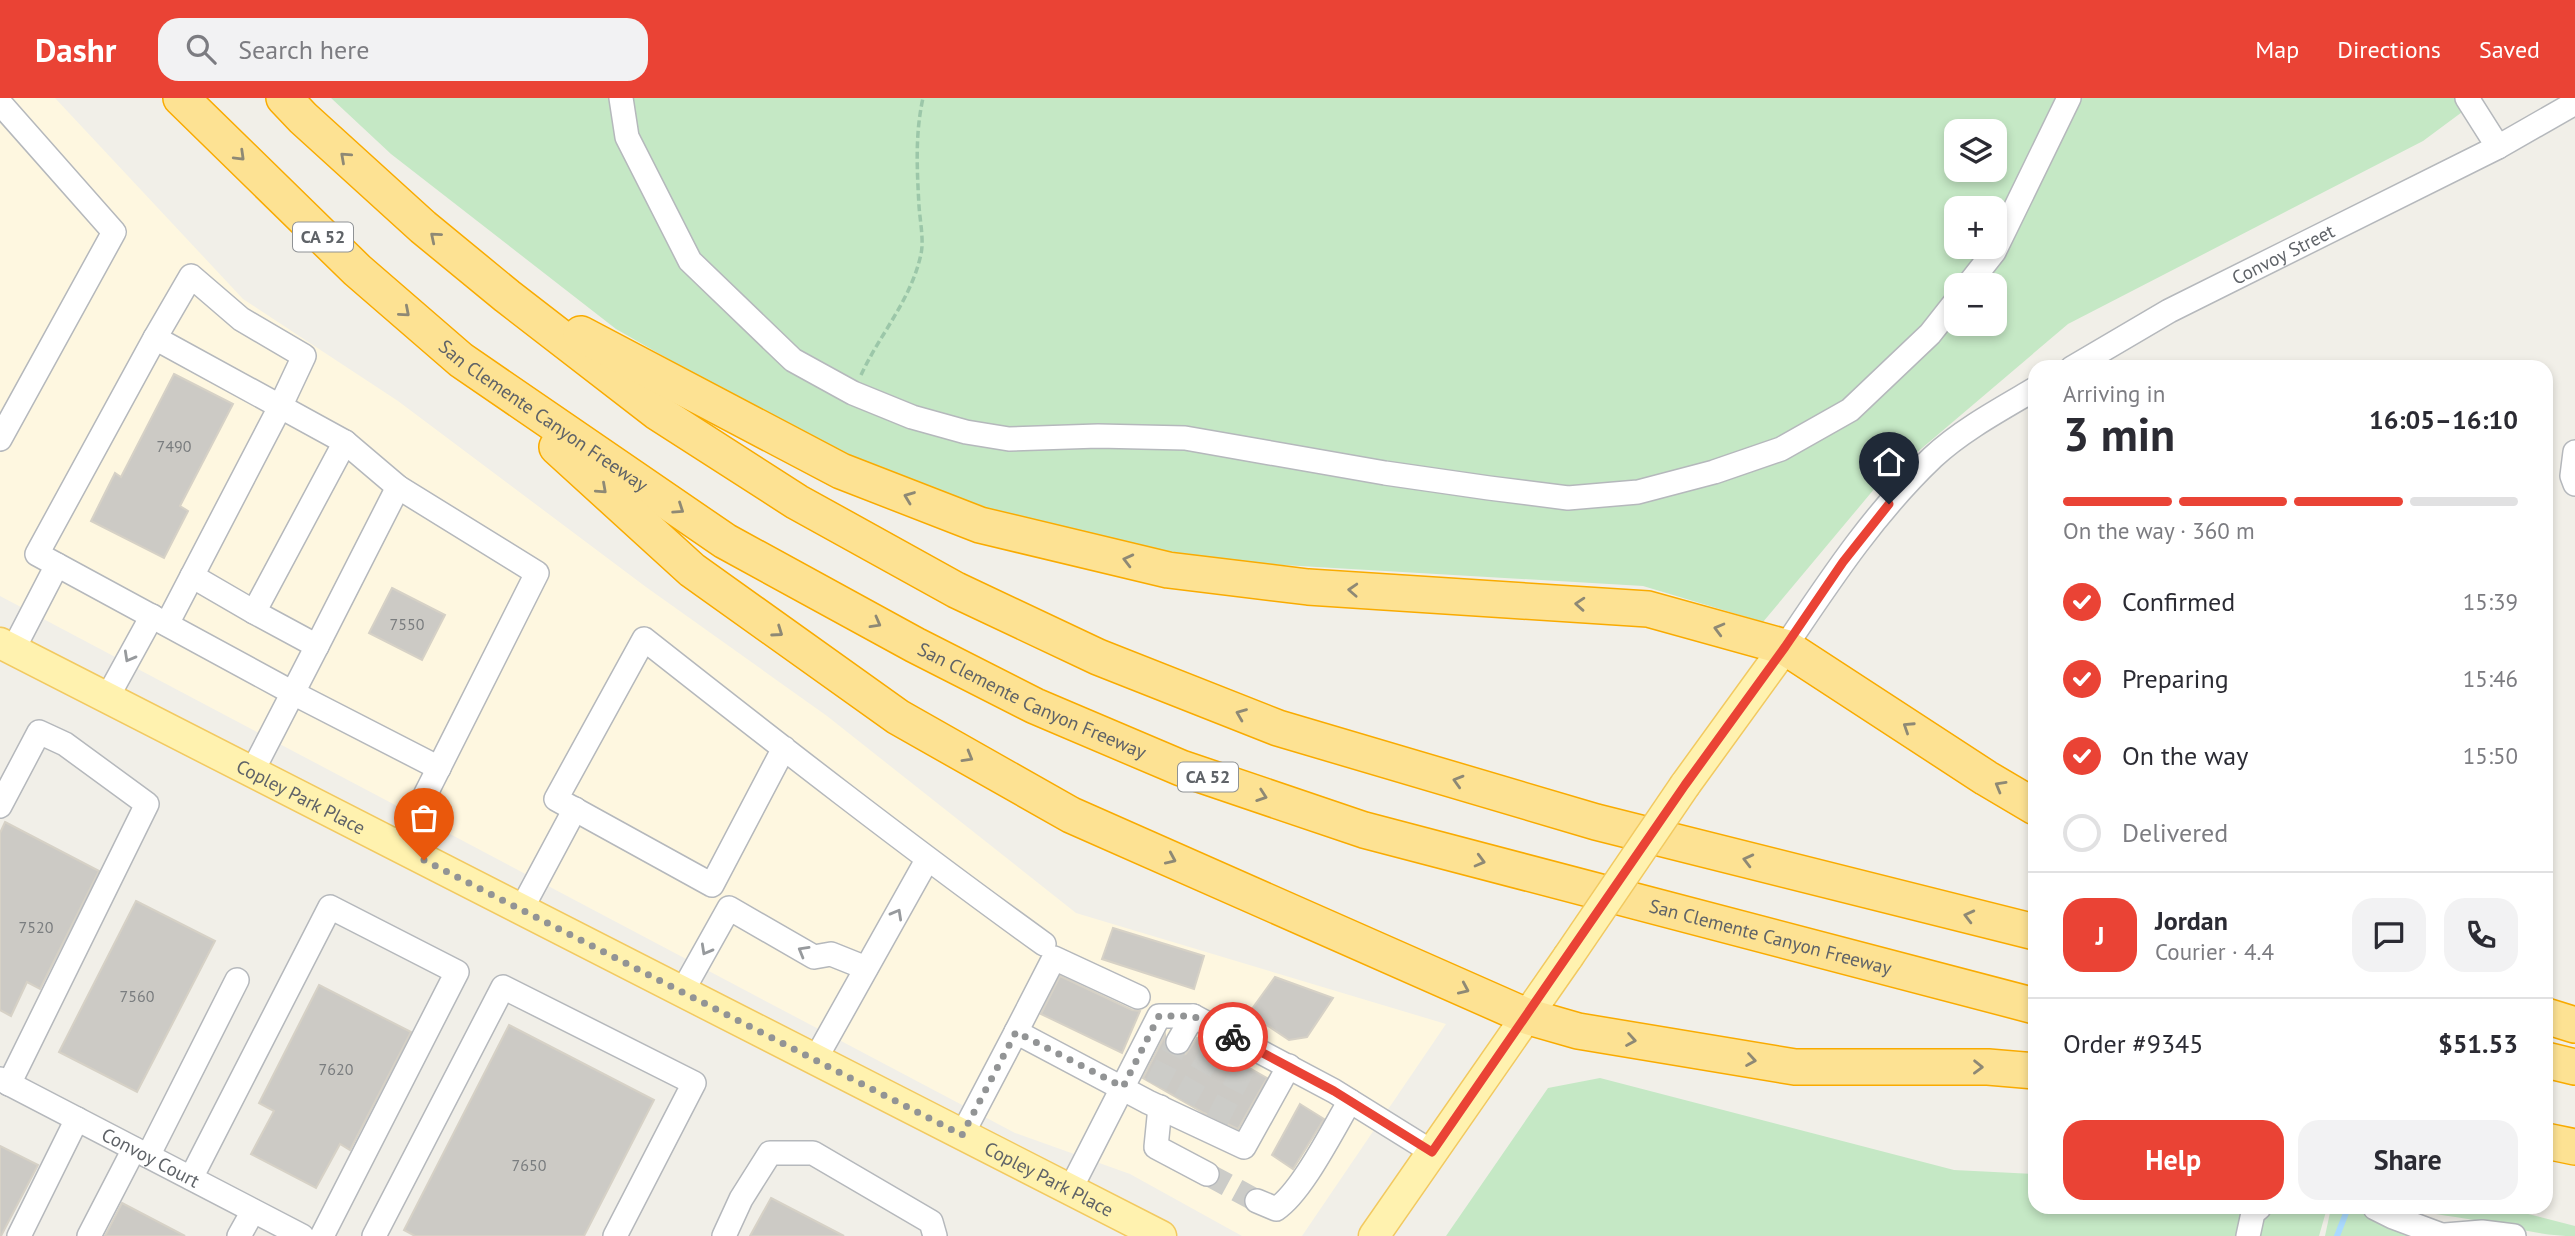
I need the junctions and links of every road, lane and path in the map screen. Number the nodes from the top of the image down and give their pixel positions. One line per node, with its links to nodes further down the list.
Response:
1 (181, 98): 14 (highway, San Clemente Canyon Freeway / CA 52, one-way to 14)
2 (284, 98): 11 (highway, one-way to 2)
3 (621, 98): 16 (street)
4 (923, 98): 16 (path)
5 (2069, 98): 10 (street)
6 (2466, 98): 9 (street)
7 (0, 103): 19 (street)
8 (2575, 103): 9 (street, Convoy Street)
9 (2498, 147): 15 (street, Convoy Street)
10 (1977, 273)
11 (506, 296): 30 (highway, one-way to 11); 42 (highway, one-way to 11)
12 (1944, 316): 16 (street)
13 (155, 338): 18 (street); 18 (street); 24 (street)
14 (461, 360): 48 (highway, San Clemente Canyon Freeway / CA 52, one-way to 48); 50 (highway, one-way to 50)
15 (2086, 360)
16 (853, 393)
17 (2028, 393): 30 (street)
18 (280, 407): 20 (street); 25 (street)
19 (0, 439)
20 (345, 442): 23 (street); 26 (street)
21 (2575, 452): 22 (street)
22 (2575, 484)
23 (398, 487): 28 (street); 34 (street)
24 (57, 565): 27 (street); 29 (street)
25 (192, 576): 26 (street); 27 (street)
26 (254, 611): 28 (street)
27 (159, 620): 31 (street); 32 (street, one-way to 32)
28 (317, 646): 31 (street)
29 (7, 647): 32 (main road, Copley Park Place)
30 (1785, 647): 36 (highway, one-way to 30); 50 (main road, bridge)
31 (293, 693): 34 (street); 35 (street)
32 (107, 698): 35 (main road, Copley Park Place)
33 (784, 748): 38 (street); 38 (street); 40 (street)
34 (439, 768): 39 (street)
35 (252, 772): 39 (main road, Copley Park Place)
36 (2028, 803)
37 (0, 806): 60 (street)
38 (575, 809): 41 (street)
39 (399, 847): 41 (main road, Copley Park Place)
40 (927, 860): 43 (street); 44 (street, one-way to 40)
41 (521, 910): 46 (main road, Copley Park Place)
42 (2028, 930)
43 (1044, 944)
44 (866, 968): 46 (street, one-way to 46); 55 (street)
45 (237, 980): 68 (street)
46 (682, 992): 55 (main road, Copley Park Place)
47 (1138, 998): 53 (street)
48 (2028, 1004)
49 (1193, 1016): 54 (street); 57 (street); 61 (street)
50 (1526, 1016): 59 (highway, one-way to 59); 69 (main road)
51 (2553, 1018): 52 (highway)
52 (2575, 1025)
53 (1016, 1032): 61 (street); 65 (street)
54 (1178, 1042)
55 (815, 1060): 65 (main road, Copley Park Place)
56 (2553, 1062): 58 (highway)
57 (1289, 1066): 62 (street); 63 (street)
58 (2575, 1068)
59 (2028, 1070)
60 (4, 1082): 64 (street, Convoy Court)
61 (1123, 1087): 63 (street); 72 (street)
62 (1350, 1101): 69 (street); 73 (street)
63 (1165, 1102): 70 (street)
64 (77, 1119): 68 (street, Convoy Court); 77 (street)
65 (962, 1135): 72 (main road, Copley Park Place)
66 (2553, 1142): 67 (highway)
67 (2575, 1147)
68 (141, 1152): 71 (street, Convoy Court); 78 (street)
69 (1432, 1152): 87 (main road)
70 (1207, 1174)
71 (191, 1178): 74 (street, Convoy Court); 81 (street)
72 (1070, 1190): 86 (main road, Copley Park Place)
73 (1257, 1201)
74 (253, 1211): 79 (street); 80 (street, Convoy Court)
75 (2253, 1214): 88 (street)
76 (2387, 1214): 89 (street)
77 (19, 1236)
78 (89, 1236)
79 (239, 1236)
80 (302, 1236)
81 (322, 1236)
82 (374, 1236): 83 (street)
83 (615, 1236)
84 (724, 1236): 85 (street)
85 (935, 1236)
86 (1161, 1236)
87 (1374, 1236)
88 (2248, 1236)
89 (2444, 1236): 90 (street)
90 (2514, 1236)

